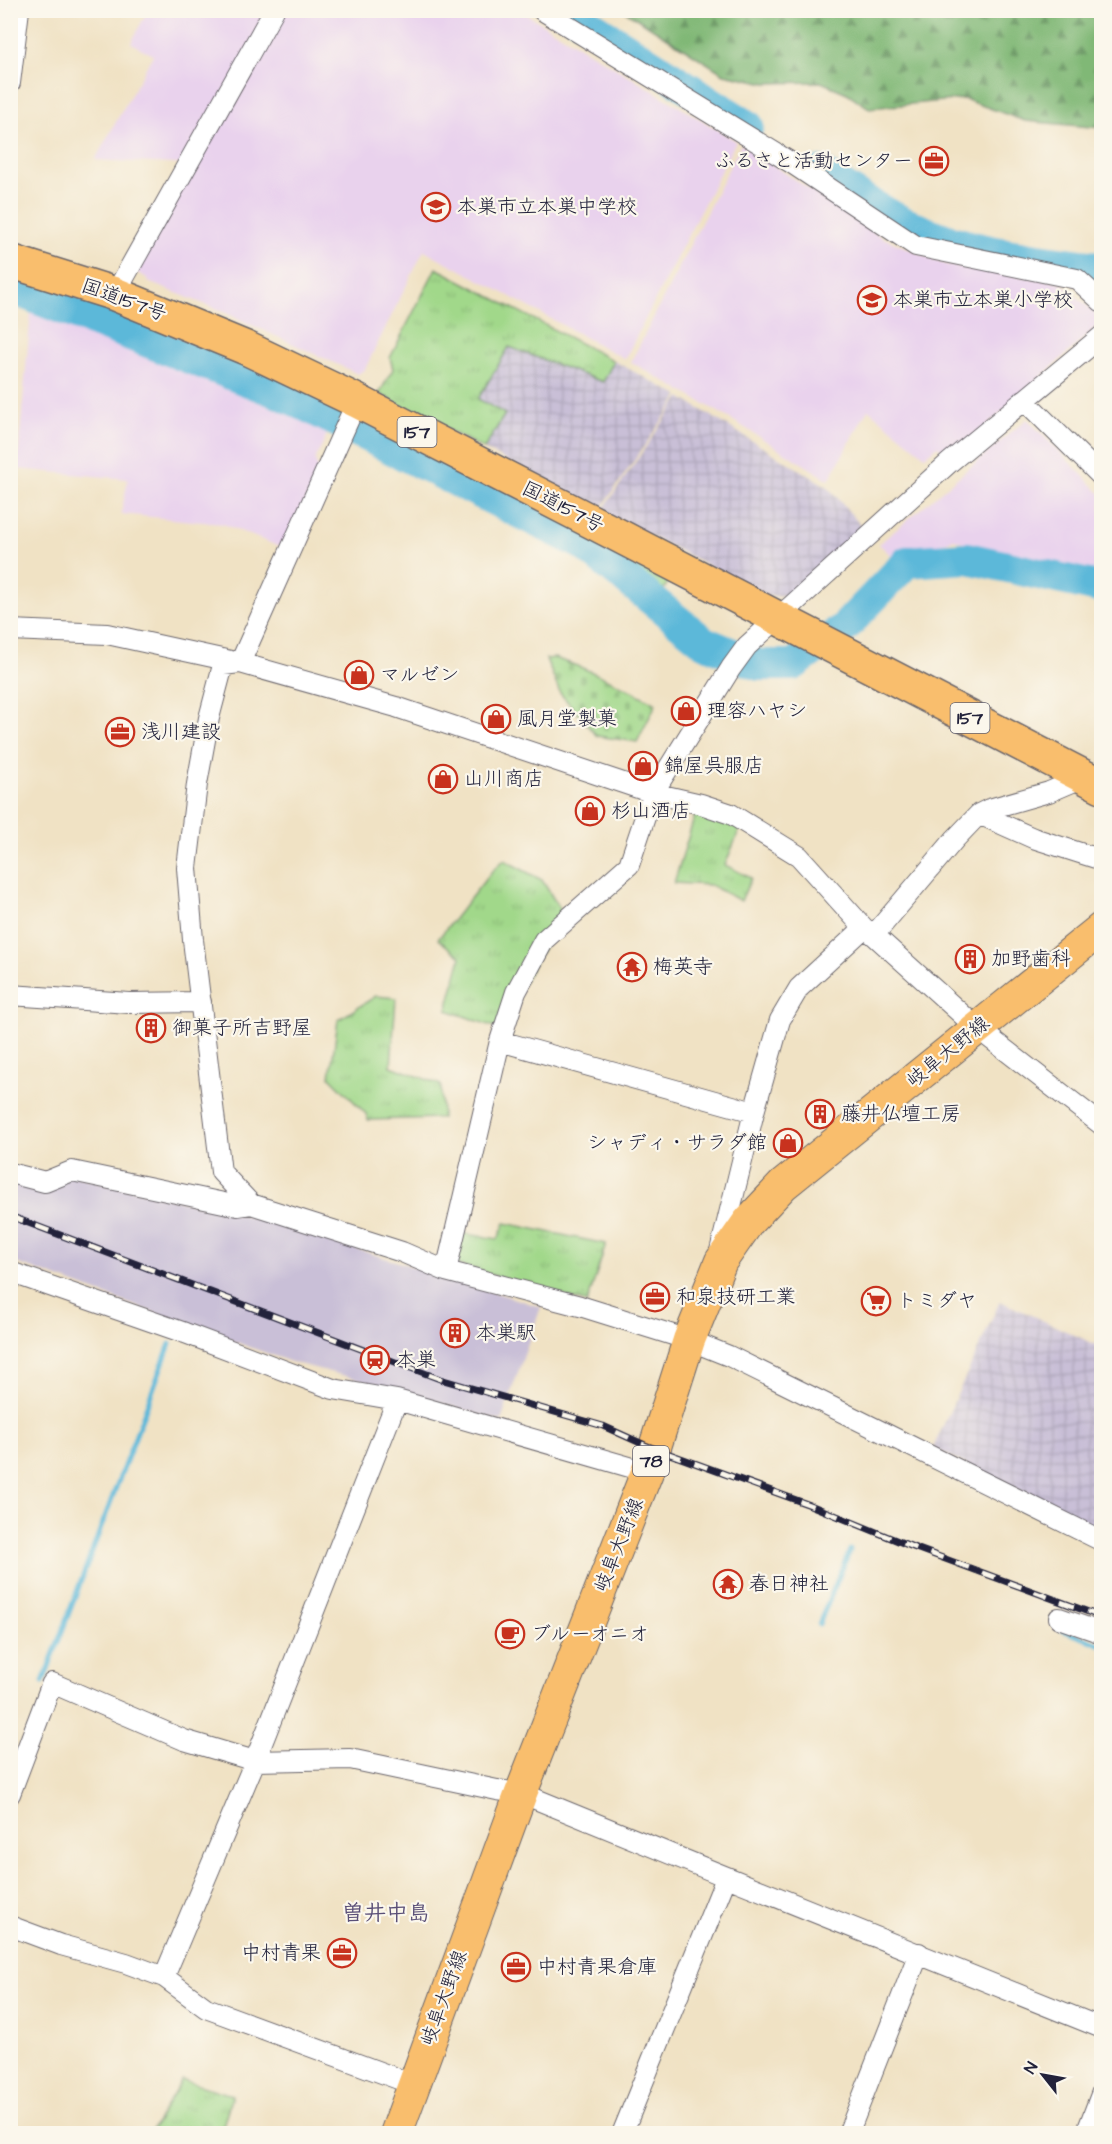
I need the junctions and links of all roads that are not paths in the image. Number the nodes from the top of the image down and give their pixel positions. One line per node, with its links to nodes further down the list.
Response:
1 (19, 10): 4 (street)
2 (274, 10): 6 (street)
3 (542, 10): 7 (street)
4 (10, 83)
5 (10, 261): 6 (highway, 国道157号 / 157)
6 (115, 294): 10 (highway, 国道157号 / 157)
7 (1101, 302)
8 (1101, 336): 9 (street)
9 (1024, 400): 11 (street); 12 (street)
10 (353, 410): 12 (highway, 国道157号 / 157); 14 (street)
11 (1101, 477)
12 (778, 619): 15 (highway, 国道157号 / 157); 16 (street)
13 (10, 630): 14 (street)
14 (240, 663): 16 (street); 22 (street)
15 (1093, 782): 17 (street)
16 (653, 793): 20 (street); 24 (street)
17 (979, 814): 18 (street); 20 (street)
18 (1101, 860)
19 (1101, 928): 23 (main road, 岐阜大野線 / 78)
20 (869, 932): 23 (street); 25 (street)
21 (10, 995): 22 (street)
22 (201, 1002): 28 (street)
23 (977, 1028): 26 (street); 29 (main road, 岐阜大野線 / 78)
24 (500, 1041): 25 (street); 30 (street)
25 (754, 1112): 29 (street)
26 (1101, 1125)
27 (10, 1173): 28 (street)
28 (251, 1204): 30 (street)
29 (721, 1261): 32 (main road, 岐阜大野線 / 78)
30 (446, 1271): 32 (street)
31 (10, 1272): 33 (street)
32 (689, 1340): 34 (main road, 岐阜大野線 / 78); 35 (street)
33 (397, 1400): 34 (street); 38 (street)
34 (647, 1472): 39 (main road, 岐阜大野線 / 78)
35 (1101, 1541)
36 (1059, 1618): 37 (street)
37 (1101, 1633)
38 (255, 1761): 39 (street); 40 (street); 44 (street)
39 (521, 1793): 41 (street); 46 (main road, 岐阜大野線 / 78)
40 (10, 1794)
41 (726, 1878): 43 (street); 49 (street)
42 (10, 1926): 44 (street)
43 (919, 1953): 45 (street); 50 (street)
44 (164, 1977): 46 (street)
45 (1101, 2028)
46 (412, 2084): 48 (main road, 岐阜大野線 / 78)
47 (1101, 2092): 51 (street)
48 (396, 2133)
49 (622, 2133)
50 (848, 2133)
51 (1086, 2133)

